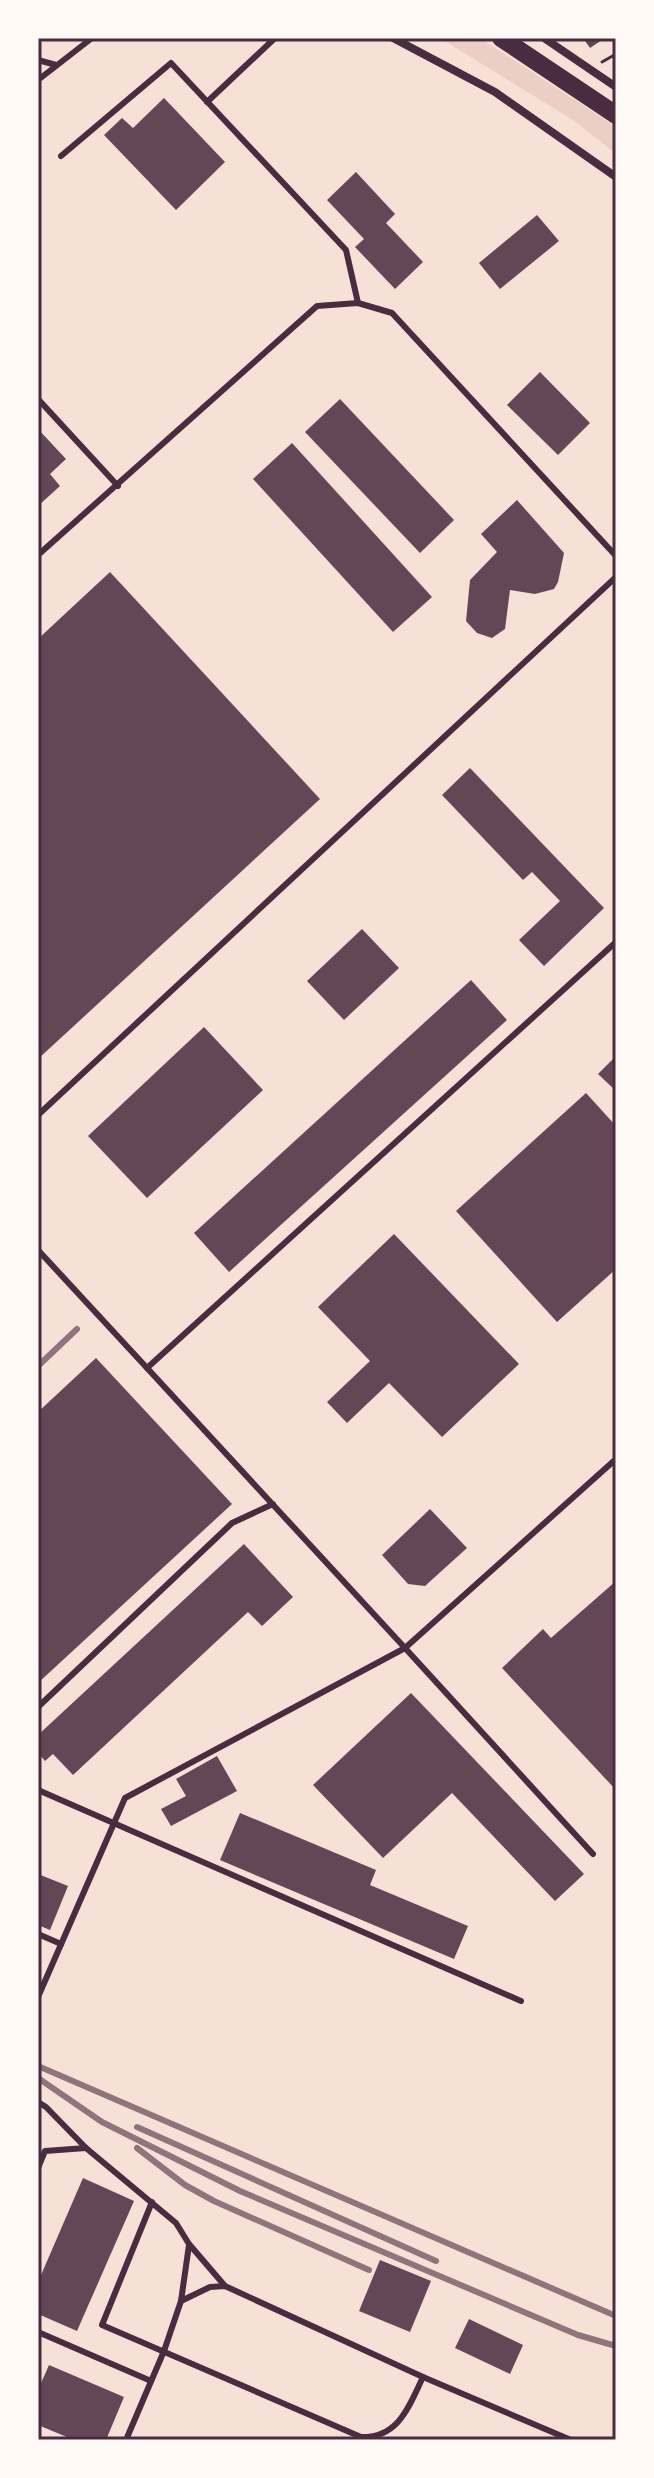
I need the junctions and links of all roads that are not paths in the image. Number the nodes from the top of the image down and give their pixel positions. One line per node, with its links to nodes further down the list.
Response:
1 (92, 38): 7 (lane)
2 (275, 38): 10 (lane)
3 (393, 38): 13 (street)
4 (501, 38): 11 (main road)
5 (544, 38): 9 (street)
6 (38, 60): 7 (lane)
7 (56, 65): 8 (lane)
8 (38, 80)
9 (616, 87)
10 (207, 102): 12 (lane); 14 (lane)
11 (616, 115)
12 (61, 156)
13 (616, 177)
14 (358, 303): 16 (lane); 18 (lane)
15 (38, 399): 16 (lane)
16 (118, 486): 17 (lane)
17 (38, 555)
18 (616, 556)
19 (616, 577): 21 (lane)
20 (616, 942): 23 (lane)
21 (38, 1115)
22 (38, 1250): 23 (lane)
23 (147, 1368): 25 (lane)
24 (616, 1459): 26 (lane)
25 (273, 1504): 26 (lane); 27 (lane)
26 (405, 1648): 29 (lane); 30 (lane)
27 (38, 1707)
28 (38, 1790): 29 (lane)
29 (113, 1823): 32 (lane); 34 (lane)
30 (593, 1854)
31 (38, 1934): 32 (lane)
32 (61, 1944): 33 (lane)
33 (38, 1997)
34 (521, 2001)
35 (38, 2102): 36 (lane)
36 (86, 2148): 37 (lane); 38 (lane)
37 (38, 2168)
38 (152, 2202): 39 (lane); 43 (lane)
39 (189, 2244): 40 (lane); 41 (lane)
40 (225, 2286): 41 (lane); 44 (lane)
41 (181, 2301): 43 (lane)
42 (38, 2332): 45 (lane)
43 (164, 2351): 44 (lane); 45 (lane)
44 (423, 2377): 47 (lane)
45 (151, 2381): 46 (lane)
46 (126, 2440)
47 (571, 2440)

